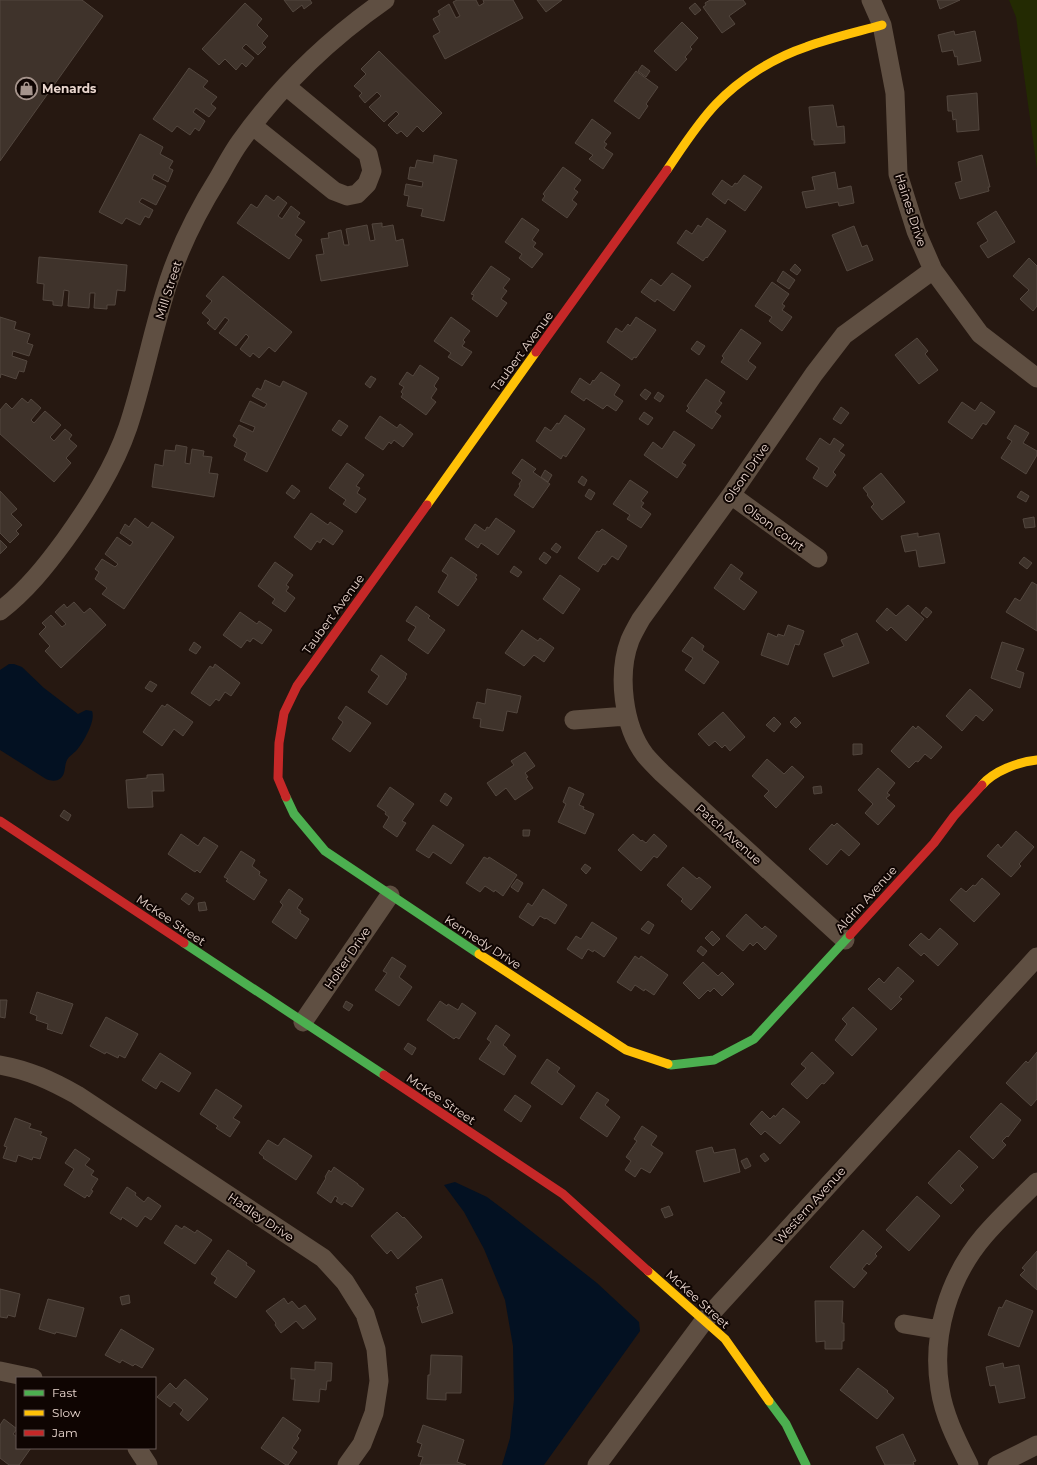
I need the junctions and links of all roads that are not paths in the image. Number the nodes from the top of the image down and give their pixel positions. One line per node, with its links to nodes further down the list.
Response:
1 (385, 0): 4 (street, Mill Street)
2 (871, 0): 3 (street, Haines Drive)
3 (882, 25): 6 (street, Haines Drive); 14 (street, Taubert Avenue)
4 (286, 86): 5 (street, Mill Street); 5 (street)
5 (253, 126): 10 (street, Mill Street)
6 (933, 270): 7 (street, Haines Drive); 8 (street, Olson Drive)
7 (1037, 378)
8 (731, 495): 9 (street, Olson Court); 11 (street, Olson Drive)
9 (818, 558)
10 (0, 611)
11 (627, 716): 12 (street); 17 (street, Patch Avenue)
12 (574, 720)
13 (1037, 760): 17 (street, Aldrin Avenue)
14 (278, 778): 16 (street, Kennedy Drive)
15 (0, 821): 19 (street, McKee Street)
16 (390, 895): 19 (street, Holter Drive); 20 (street, Kennedy Drive)
17 (846, 940): 20 (street, Aldrin Avenue)
18 (1037, 958): 23 (street, Western Avenue)
19 (303, 1022): 23 (street, McKee Street)
20 (714, 1060)
21 (0, 1065): 31 (street, Hadley Drive)
22 (1037, 1182): 25 (street)
23 (704, 1321): 32 (street, Western Avenue); 33 (street, McKee Street)
24 (904, 1324): 25 (street)
25 (940, 1330): 34 (street)
26 (0, 1370): 27 (street)
27 (29, 1377)
28 (1037, 1445): 35 (street)
29 (138, 1449): 30 (street)
30 (148, 1465)
31 (348, 1465)
32 (598, 1465)
33 (806, 1465)
34 (969, 1465)
35 (997, 1465)

